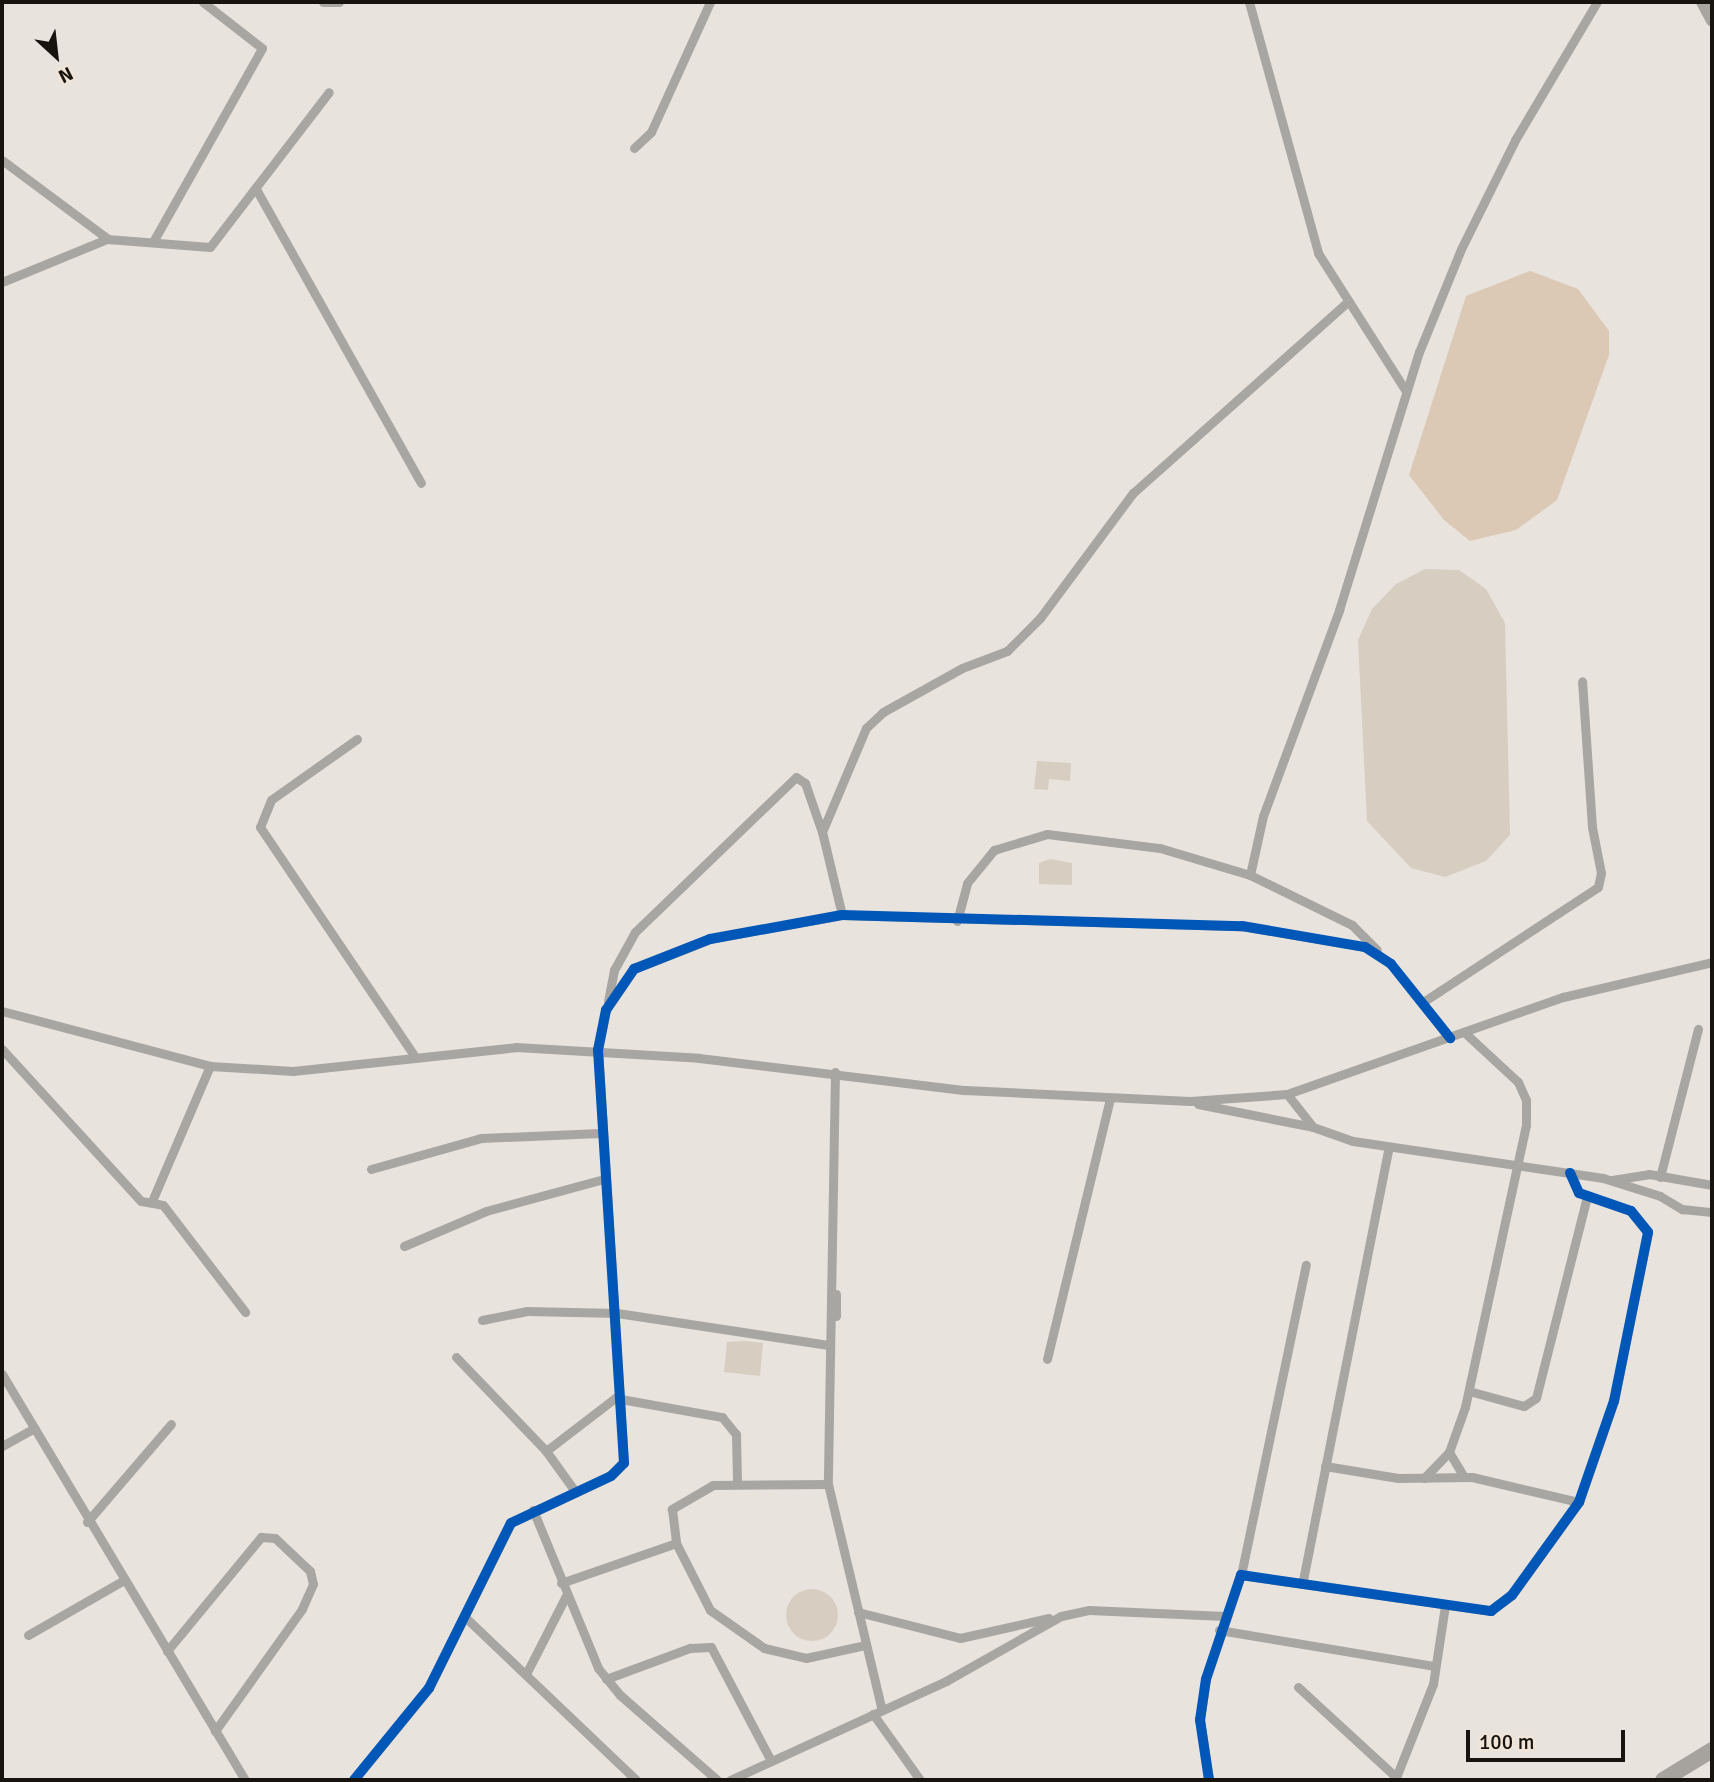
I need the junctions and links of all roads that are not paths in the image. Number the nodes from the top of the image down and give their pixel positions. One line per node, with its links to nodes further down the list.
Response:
1 (203, 2): 14 (street)
2 (323, 2): 3 (street)
3 (339, 2)
4 (710, 2): 10 (street)
5 (1249, 2): 16 (street)
6 (1597, 2): 17 (street)
7 (1702, 2): 8 (main road)
8 (1712, 21)
9 (329, 92): 12 (street)
10 (635, 148)
11 (2, 160): 13 (street)
12 (256, 189): 14 (street); 18 (street)
13 (108, 239): 14 (street); 15 (street)
14 (154, 240)
15 (2, 282)
16 (1346, 303): 17 (street); 21 (street)
17 (1406, 391): 22 (street)
18 (421, 483)
19 (1581, 681): 27 (street)
20 (358, 739): 35 (street)
21 (822, 832): 23 (street); 28 (street)
22 (1250, 875): 24 (street); 26 (street)
23 (842, 915): 24 (street); 28 (street)
24 (957, 921): 26 (street)
25 (1712, 962): 31 (street)
26 (1391, 964): 27 (street)
27 (1423, 1002): 32 (street)
28 (606, 1010): 34 (street)
29 (2, 1011): 36 (street)
30 (1698, 1029): 47 (street)
31 (1464, 1032): 32 (street); 44 (street)
32 (1450, 1038): 38 (street)
33 (2, 1048): 52 (street)
34 (598, 1050): 35 (street); 37 (street); 42 (street)
35 (414, 1055): 36 (street)
36 (210, 1066): 52 (street)
37 (835, 1072): 39 (street); 58 (street); 60 (street)
38 (1287, 1094): 40 (street); 41 (street)
39 (1110, 1100): 40 (street); 62 (street)
40 (1190, 1101): 41 (street)
41 (1313, 1127): 43 (street)
42 (600, 1133): 45 (street); 48 (street)
43 (1389, 1147): 44 (street); 71 (street)
44 (1521, 1165): 46 (street); 64 (street)
45 (371, 1169)
46 (1570, 1173): 49 (street); 51 (street)
47 (1660, 1177): 49 (street); 50 (street)
48 (604, 1179): 54 (street); 57 (street)
49 (1610, 1181): 53 (street)
50 (1712, 1185)
51 (1587, 1197): 64 (street); 77 (street)
52 (152, 1201): 56 (street)
53 (1712, 1212)
54 (404, 1245)
55 (1306, 1265): 81 (street)
56 (246, 1312)
57 (617, 1313): 59 (street); 60 (street); 65 (street)
58 (836, 1316)
59 (482, 1320)
60 (829, 1345): 75 (street)
61 (456, 1357): 69 (street)
62 (1047, 1359)
63 (2, 1374): 67 (street)
64 (1469, 1391): 70 (street)
65 (622, 1399): 69 (street); 74 (street); 76 (street)
66 (171, 1424): 79 (street)
67 (34, 1428): 68 (street); 79 (street)
68 (2, 1446)
69 (546, 1451): 76 (street)
70 (1449, 1452): 72 (street); 73 (street)
71 (1325, 1466): 73 (street); 83 (street)
72 (1464, 1477): 73 (street); 77 (street)
73 (1424, 1478)
74 (737, 1481): 75 (street); 80 (street)
75 (828, 1485): 87 (street)
76 (574, 1490): 78 (street)
77 (1578, 1502): 86 (street)
78 (533, 1510): 84 (street); 90 (street)
79 (87, 1522): 82 (street)
80 (676, 1543): 84 (street); 93 (street)
81 (1241, 1575): 83 (street); 89 (street)
82 (124, 1580): 92 (street); 94 (street)
83 (1303, 1580): 86 (street)
84 (561, 1583): 85 (street)
85 (566, 1596): 96 (street); 97 (street)
86 (1445, 1606): 95 (street)
87 (858, 1612): 88 (street); 93 (street)
88 (1065, 1615): 89 (street); 99 (street)
89 (1225, 1616): 91 (street)
90 (465, 1617): 96 (street); 105 (street)
91 (1219, 1630): 95 (street); 110 (street)
92 (28, 1634)
93 (865, 1645): 99 (street)
94 (167, 1651): 100 (street); 100 (street)
95 (1435, 1667): 103 (street)
96 (526, 1674): 106 (street)
97 (606, 1679): 102 (street); 107 (street)
98 (1298, 1687): 103 (street)
99 (878, 1712): 102 (street); 109 (street)
100 (215, 1731): 104 (street)
101 (1712, 1750): 111 (highway)
102 (771, 1761): 108 (street)
103 (1396, 1779)
104 (245, 1780)
105 (354, 1780)
106 (636, 1780)
107 (717, 1780)
108 (730, 1780)
109 (920, 1780)
110 (1209, 1780)
111 (1663, 1780)

